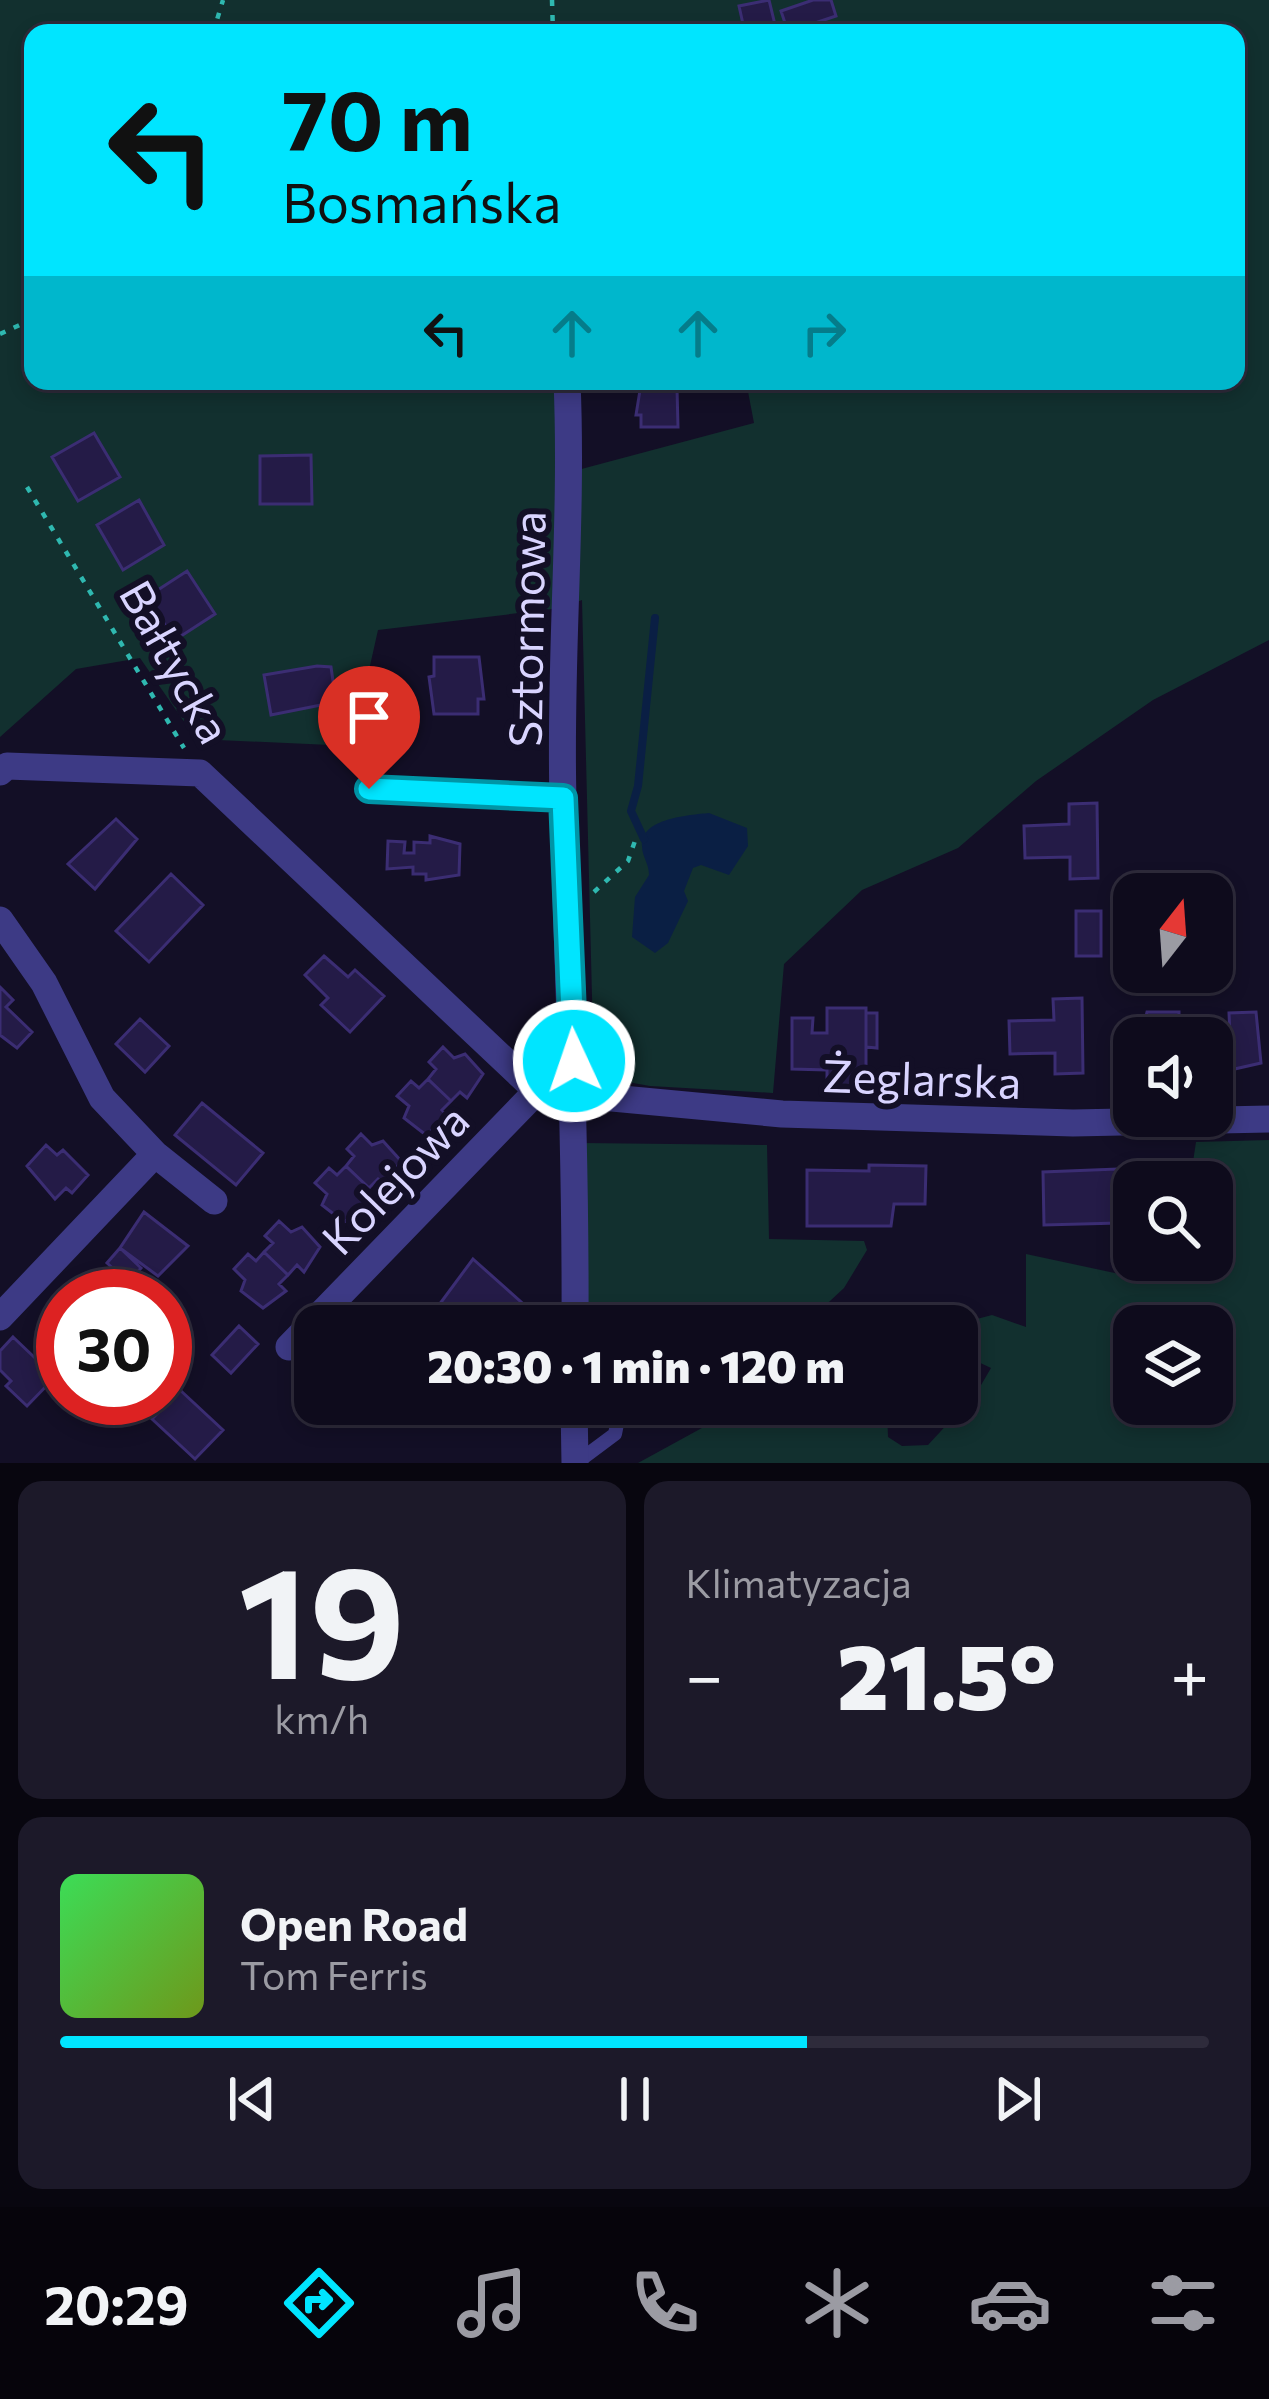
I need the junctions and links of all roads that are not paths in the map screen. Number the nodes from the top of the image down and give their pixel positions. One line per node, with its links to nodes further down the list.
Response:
1 (567, 390): 4 (street, Sztormowa)
2 (0, 772): 6 (street, Bałtycka)
3 (369, 789): 4 (street)
4 (563, 798): 7 (street, Sztormowa)
5 (0, 920): 9 (street)
6 (537, 1091): 7 (street, Żeglarska); 13 (street, Kolejowa)
7 (573, 1094): 8 (street, Żeglarska); 11 (street)
8 (1269, 1119)
9 (155, 1154): 10 (street); 12 (street)
10 (214, 1201)
11 (575, 1305)
12 (0, 1316)
13 (289, 1346)
14 (575, 1425): 16 (street)
15 (616, 1425): 16 (lane)
16 (576, 1463)

